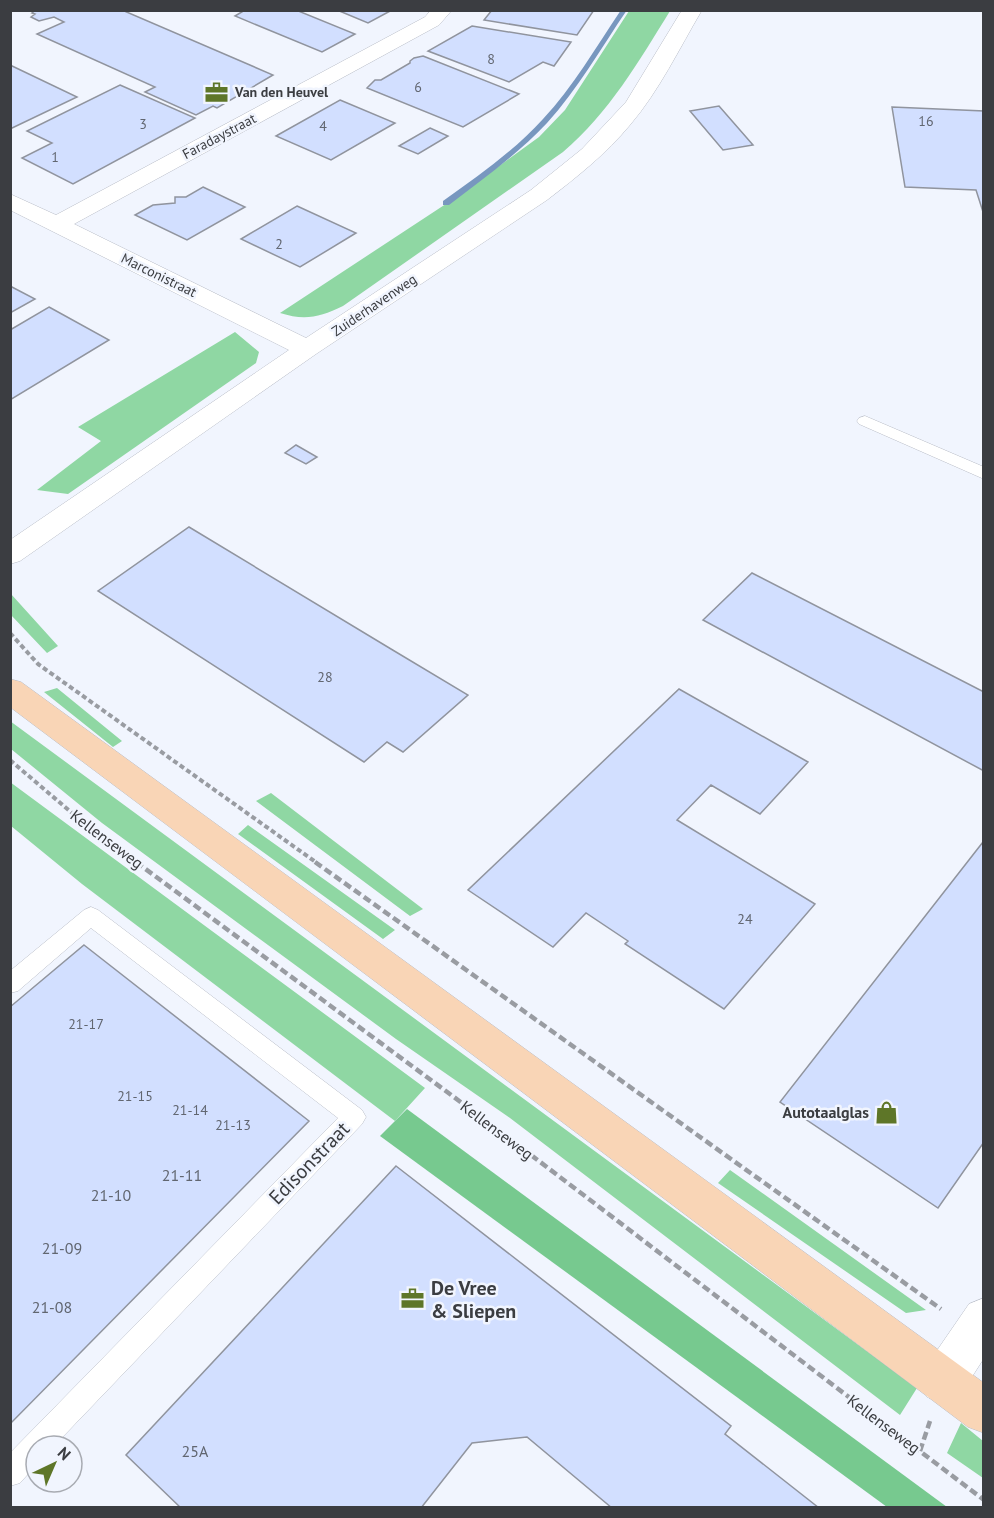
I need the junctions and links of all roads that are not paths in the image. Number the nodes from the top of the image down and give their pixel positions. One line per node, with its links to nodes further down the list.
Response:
1 (442, 10): 4 (street, Faradaystraat)
2 (692, 10): 5 (street, Zuiderhavenweg)
3 (10, 201): 4 (street, Marconistraat)
4 (56, 224): 5 (street, Marconistraat)
5 (307, 349): 8 (street, Zuiderhavenweg)
6 (865, 421): 7 (lane)
7 (984, 474)
8 (10, 554)
9 (10, 690): 12 (main road)
10 (10, 984): 14 (lane, Edisonstraat)
11 (979, 1326): 12 (street)
12 (943, 1381): 13 (main road)
13 (984, 1411)
14 (48, 1434)
15 (24, 1458): 16 (lane, Edisonstraat)
16 (10, 1473)

